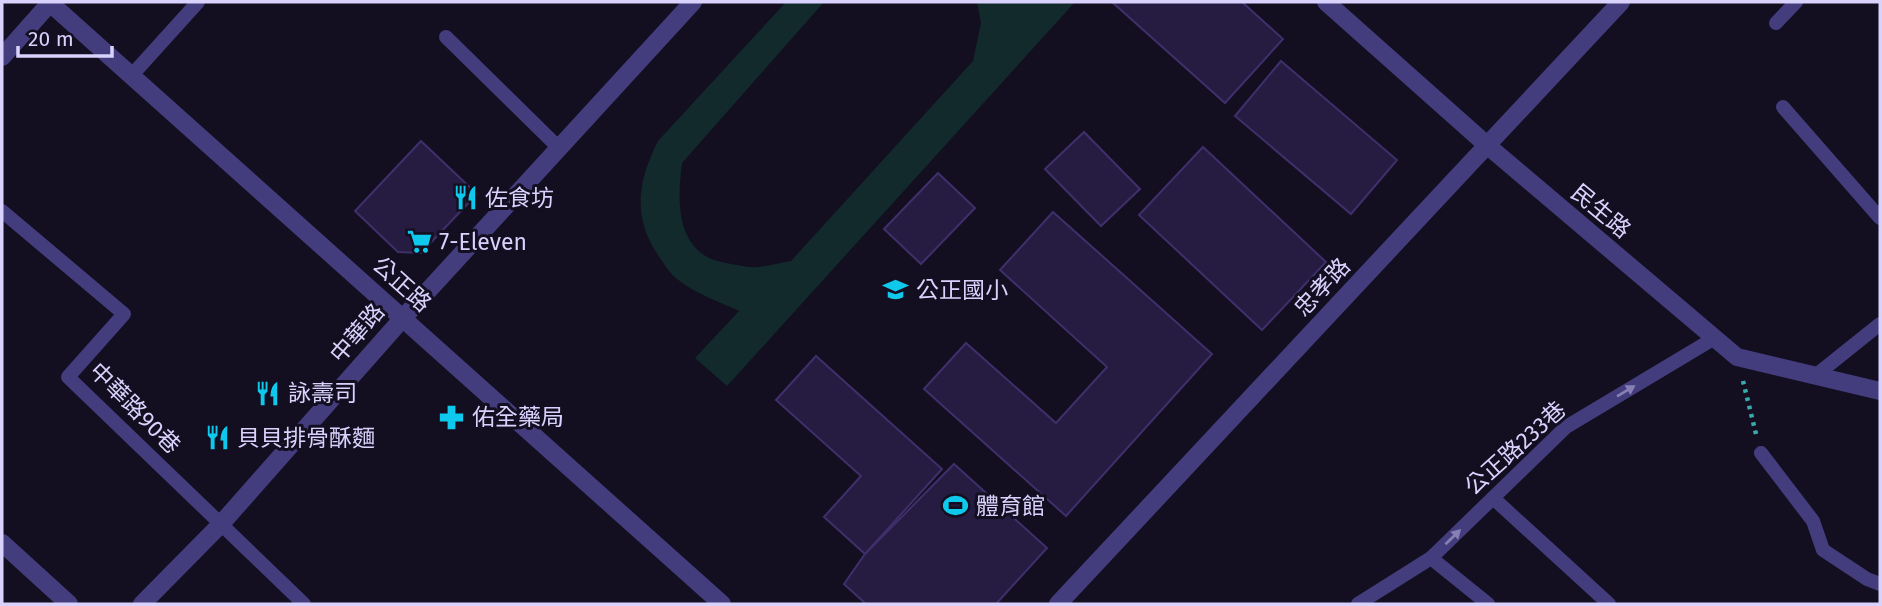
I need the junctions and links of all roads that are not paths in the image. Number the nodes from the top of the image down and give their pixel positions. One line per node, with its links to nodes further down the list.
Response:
1 (49, 2): 9 (street); 10 (street, 公正路)
2 (198, 2): 10 (lane)
3 (1326, 2): 12 (street, 民生路)
4 (1621, 2): 12 (street, 忠孝路)
5 (1796, 2): 7 (lane)
6 (689, 3): 13 (street, 中華路)
7 (1776, 23)
8 (446, 37): 13 (lane)
9 (2, 57)
10 (132, 75): 16 (street, 公正路)
11 (1783, 107): 15 (lane)
12 (1488, 146): 18 (street, 民生路); 31 (street, 忠孝路)
13 (559, 148): 16 (street, 中華路)
14 (2, 211): 23 (lane, 中華路90巷)
15 (1880, 218)
16 (403, 318): 23 (street, 中華路); 30 (street, 公正路)
17 (1880, 324): 19 (lane)
18 (1713, 338): 19 (street, 民生路); 22 (lane, 公正路233巷, one-way to 18)
19 (1815, 376): 20 (street, 民生路)
20 (1880, 391)
21 (1761, 453): 26 (lane)
22 (1493, 498): 25 (lane, 公正路233巷, one-way to 22); 34 (lane)
23 (221, 524): 28 (street, 中華路); 29 (lane)
24 (2, 543): 27 (street)
25 (1431, 558): 32 (lane, 公正路233巷); 33 (lane)
26 (1880, 584)
27 (69, 604)
28 (142, 604)
29 (304, 604)
30 (722, 604)
31 (1058, 604)
32 (1358, 604)
33 (1488, 604)
34 (1609, 604)

